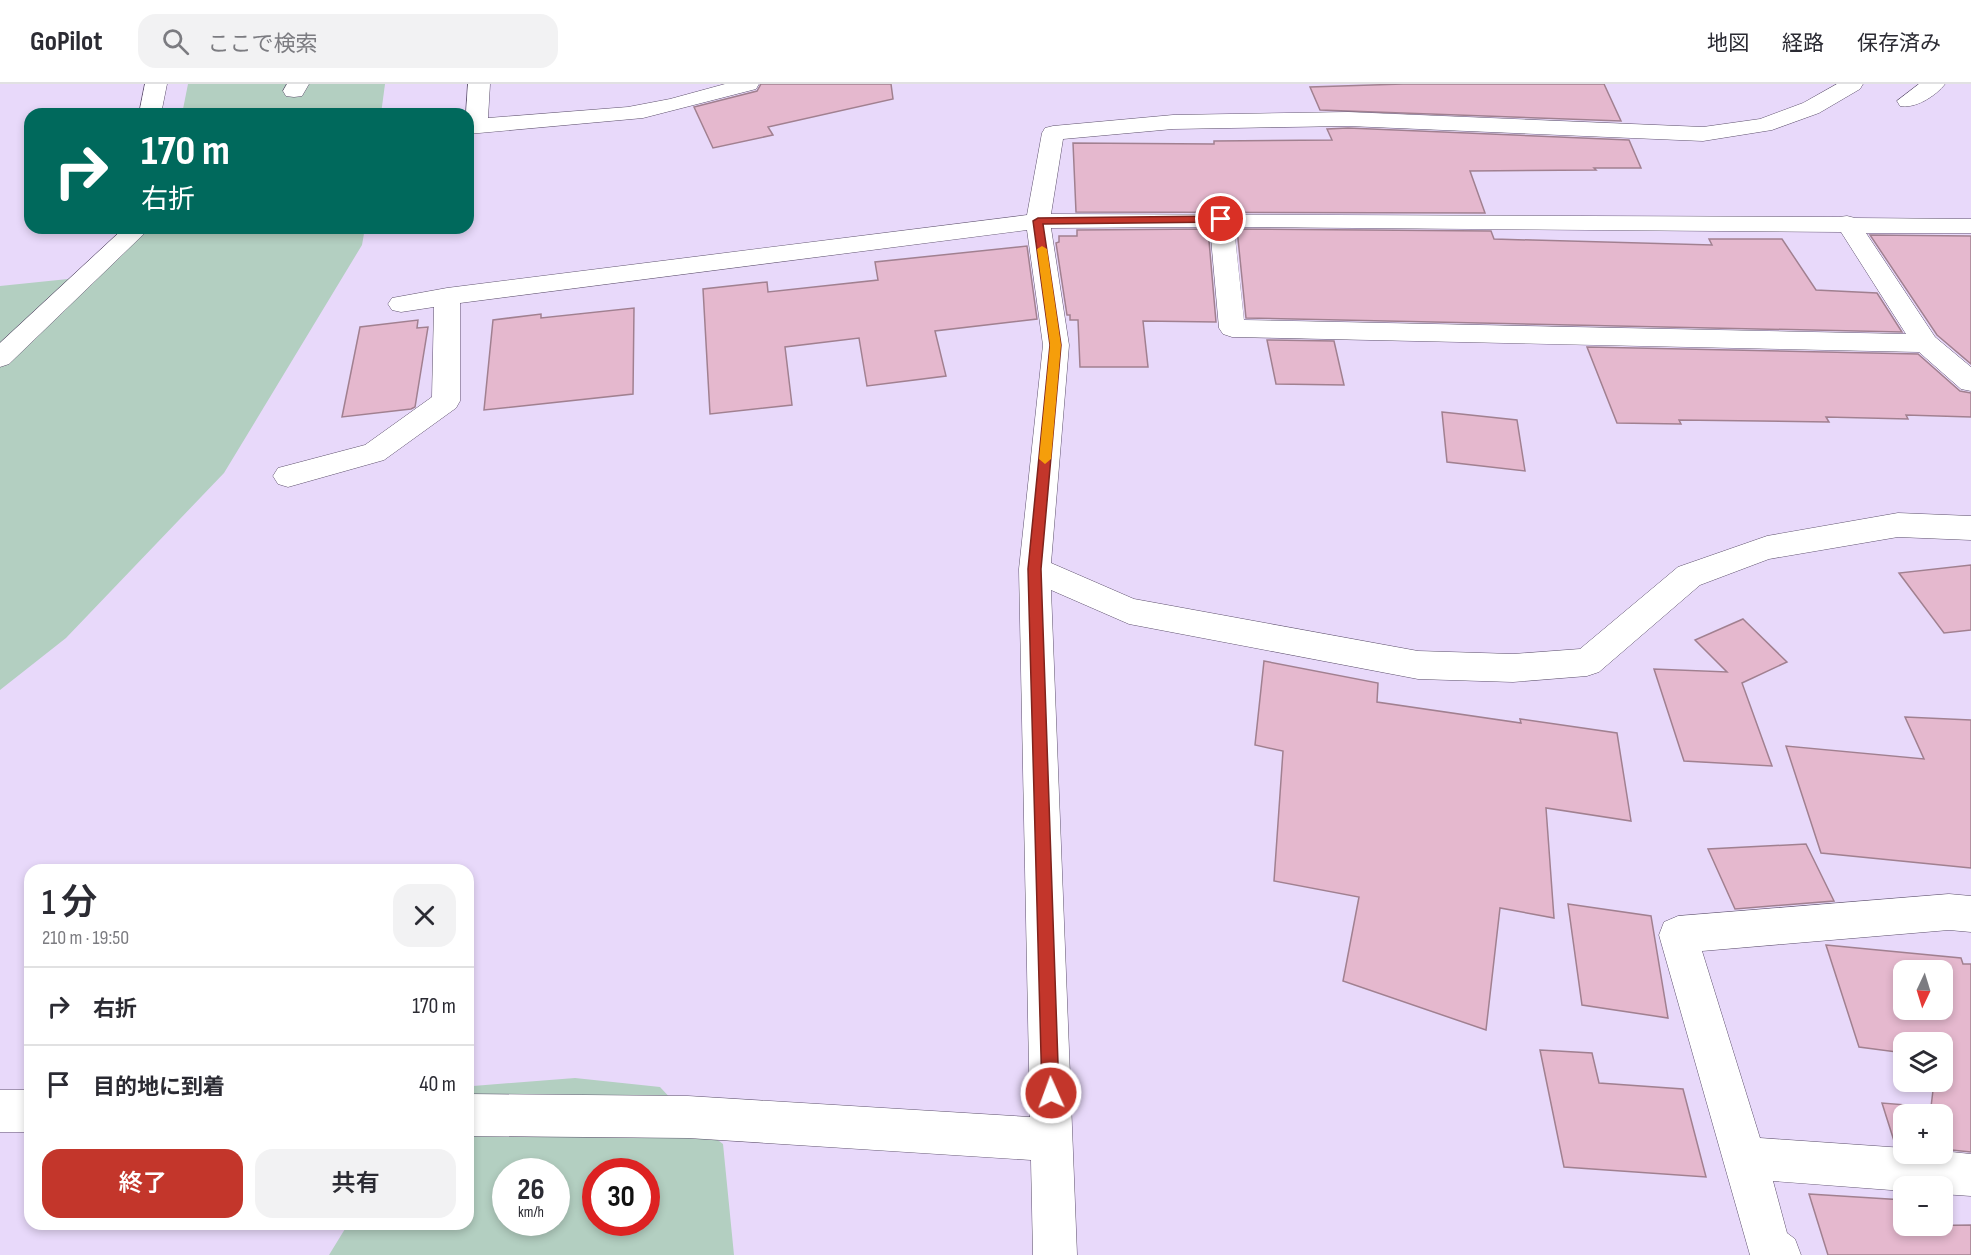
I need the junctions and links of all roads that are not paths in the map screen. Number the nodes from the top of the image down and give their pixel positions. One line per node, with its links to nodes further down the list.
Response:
1 (156, 84): 7 (street)
2 (479, 84): 8 (street)
3 (748, 84): 9 (street)
4 (1852, 84): 11 (street)
5 (1934, 84): 6 (street)
6 (1908, 101)
7 (151, 108)
8 (474, 114)
9 (474, 126)
10 (1221, 219): 11 (street); 12 (street); 17 (street)
11 (1038, 221): 15 (street); 22 (street)
12 (1847, 223): 13 (street); 17 (street)
13 (1971, 226)
14 (131, 234): 18 (street)
15 (447, 296): 16 (street); 20 (street)
16 (401, 304)
17 (1926, 343): 19 (street)
18 (0, 358)
19 (1971, 382)
20 (288, 476)
21 (1971, 528): 22 (street)
22 (1035, 569): 27 (street)
23 (1971, 914): 28 (street)
24 (0, 1111): 25 (street)
25 (24, 1111)
26 (474, 1115): 27 (street)
27 (1052, 1140): 30 (street)
28 (1745, 1158): 29 (street); 31 (street)
29 (1971, 1175)
30 (1055, 1255)
31 (1779, 1255)

